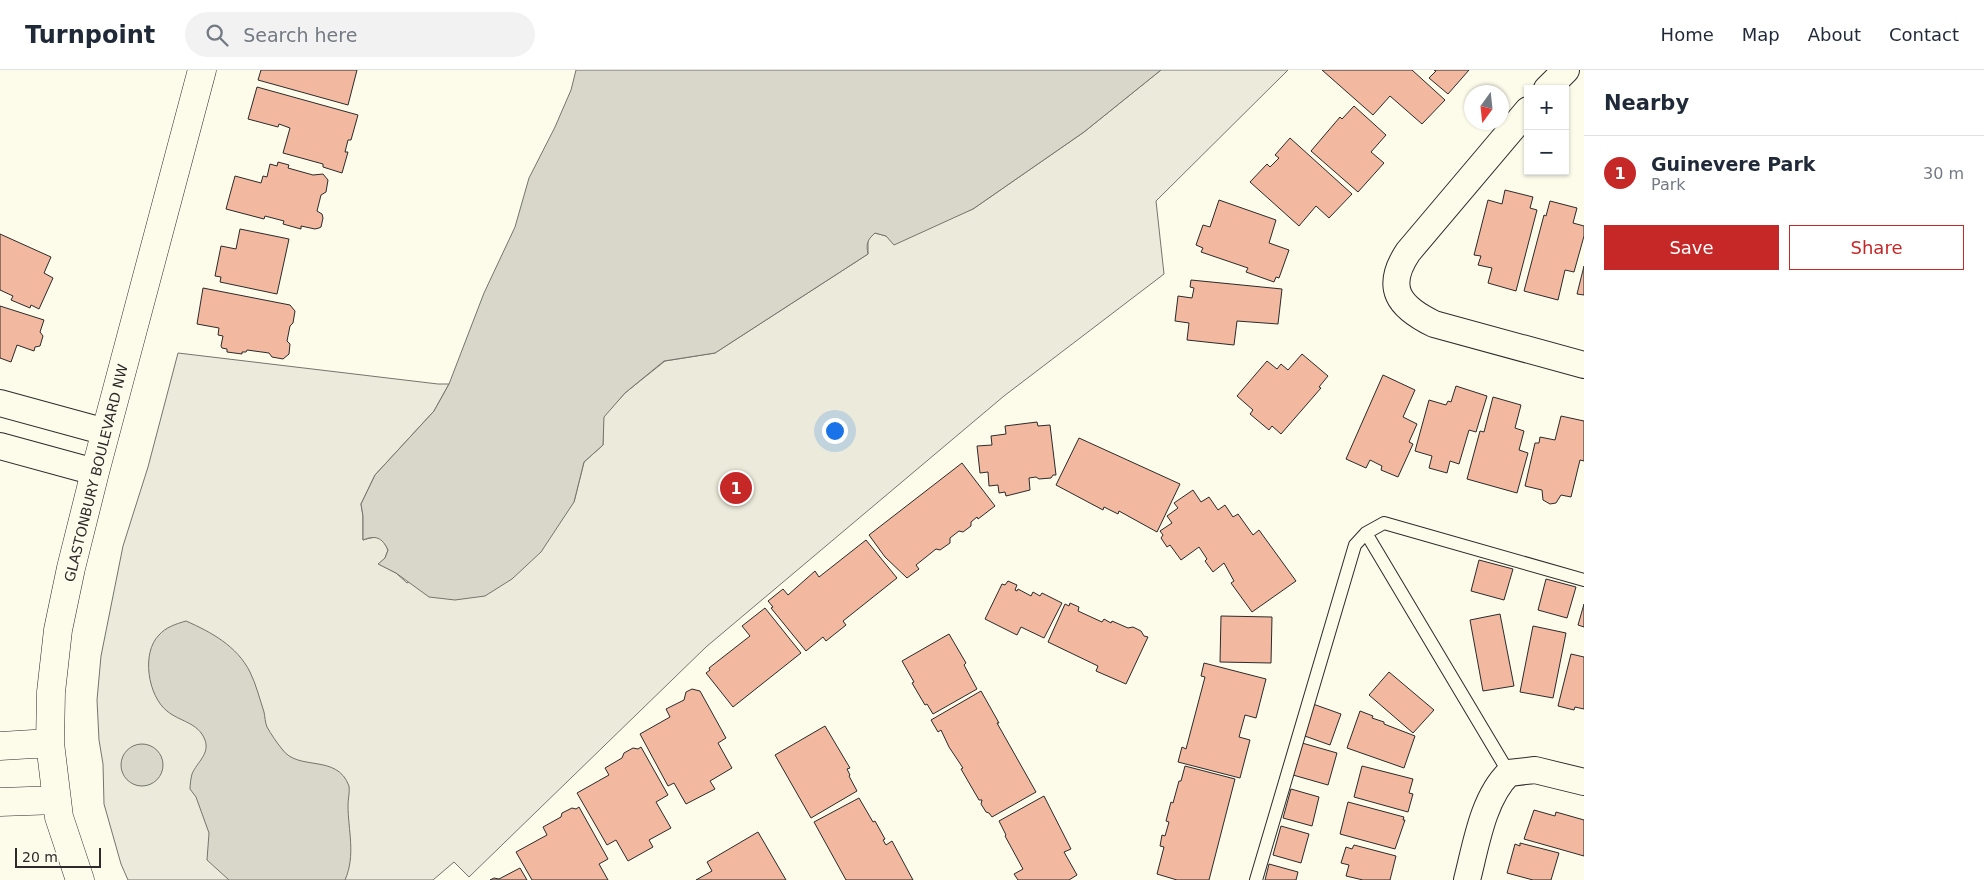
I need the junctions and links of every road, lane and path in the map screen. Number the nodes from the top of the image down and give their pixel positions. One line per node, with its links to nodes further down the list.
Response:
1 (202, 70): 7 (street, GLASTONBURY BOULEVARD NW)
2 (1566, 70): 3 (street)
3 (1551, 85)
4 (1524, 115): 5 (street)
5 (1584, 365)
6 (0, 403): 7 (street)
7 (106, 432): 9 (street, GLASTONBURY BOULEVARD NW)
8 (0, 446): 9 (street)
9 (95, 472): 12 (street, GLASTONBURY BOULEVARD NW)
10 (1366, 533): 11 (lane); 14 (lane); 19 (lane)
11 (1584, 580)
12 (50, 743): 13 (street); 16 (street, GLASTONBURY BOULEVARD NW)
13 (0, 746)
14 (1509, 773): 15 (street); 20 (street)
15 (1584, 782)
16 (57, 800): 17 (street); 18 (street, GLASTONBURY BOULEVARD NW)
17 (0, 802)
18 (80, 880)
19 (1256, 880)
20 (1467, 880)

